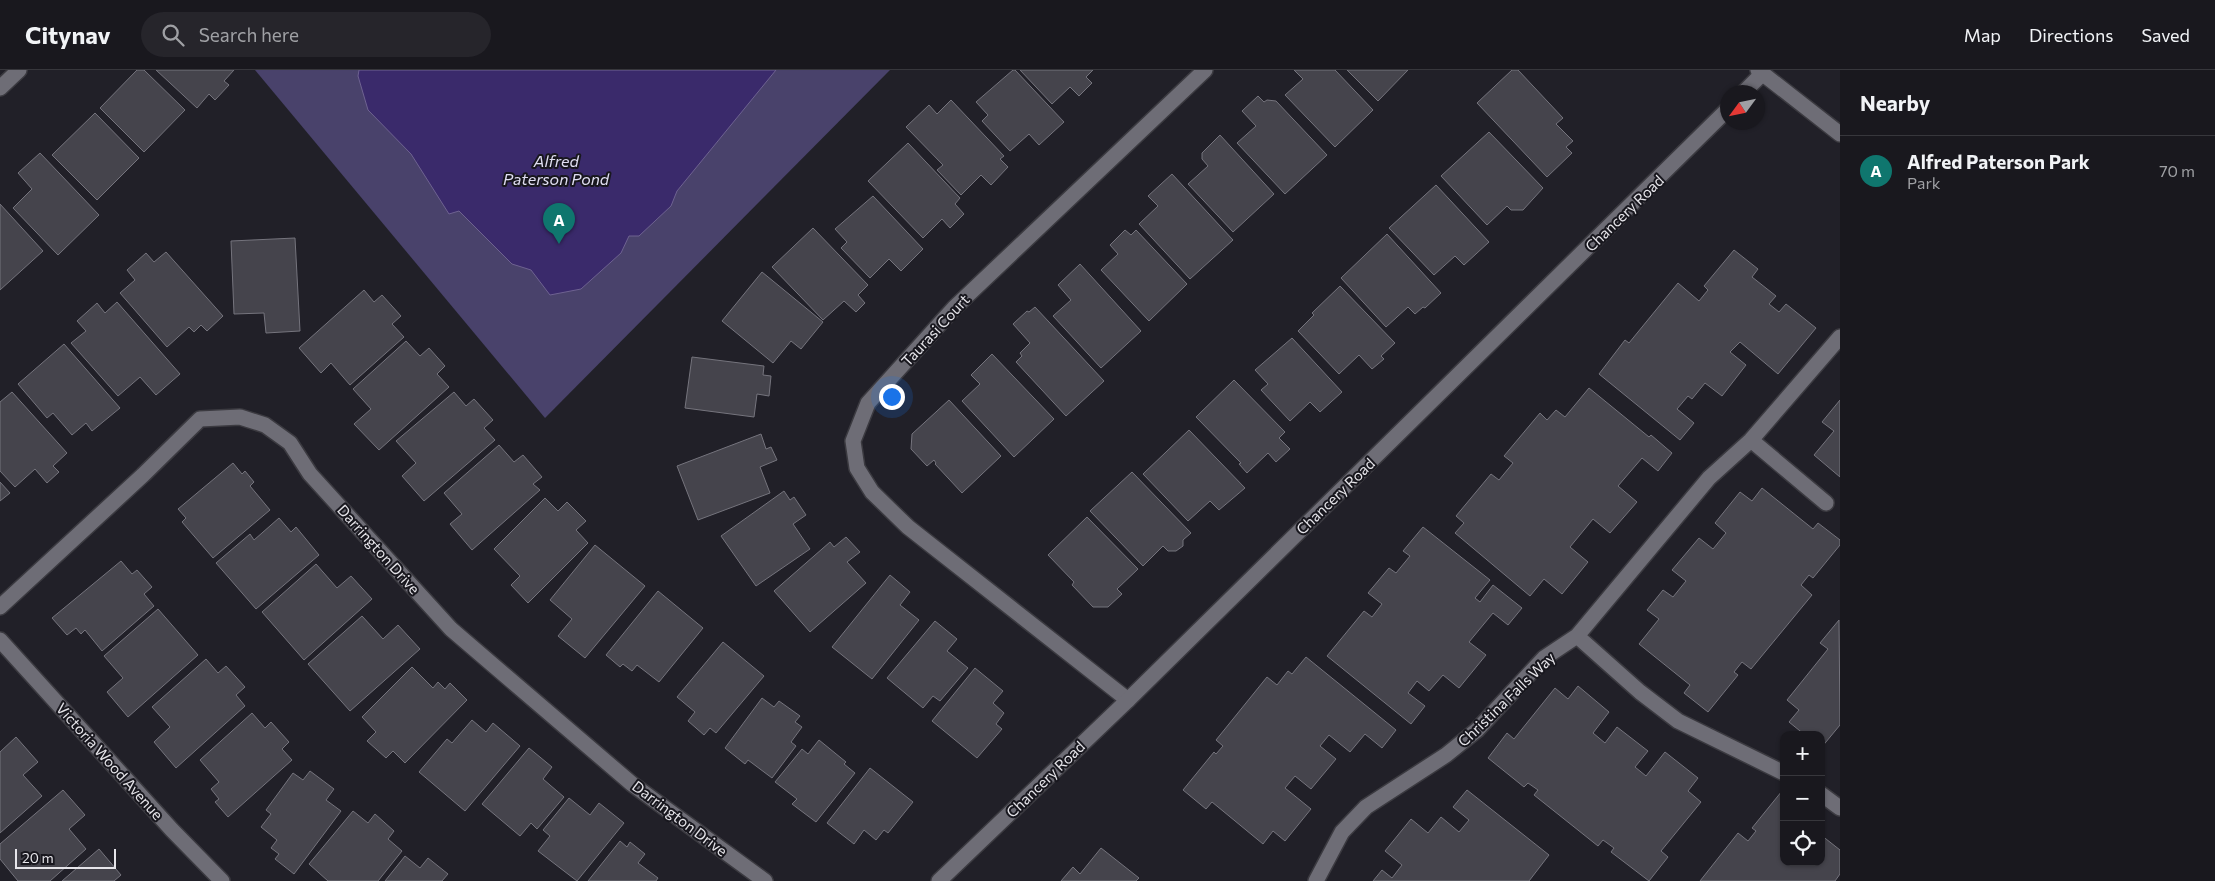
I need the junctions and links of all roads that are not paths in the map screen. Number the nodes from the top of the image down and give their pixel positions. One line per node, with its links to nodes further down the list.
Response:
1 (19, 70): 5 (street)
2 (1206, 70): 14 (street, Taurasi Court)
3 (1761, 72): 4 (street); 7 (street)
4 (1750, 85)
5 (0, 88)
6 (1720, 117): 14 (street, Chancery Road)
7 (1840, 134)
8 (1840, 337): 9 (street, Christina Falls Way)
9 (1751, 440): 10 (street); 12 (street, Christina Falls Way)
10 (1826, 504)
11 (0, 608): 19 (street, Darrington Drive)
12 (1576, 636): 15 (street); 21 (street, Christina Falls Way)
13 (0, 640): 18 (street, Victoria Wood Avenue)
14 (1128, 700): 20 (street, Chancery Road)
15 (1780, 771)
16 (1825, 797): 17 (street)
17 (1840, 808)
18 (222, 881)
19 (764, 881)
20 (939, 881)
21 (1316, 881)

